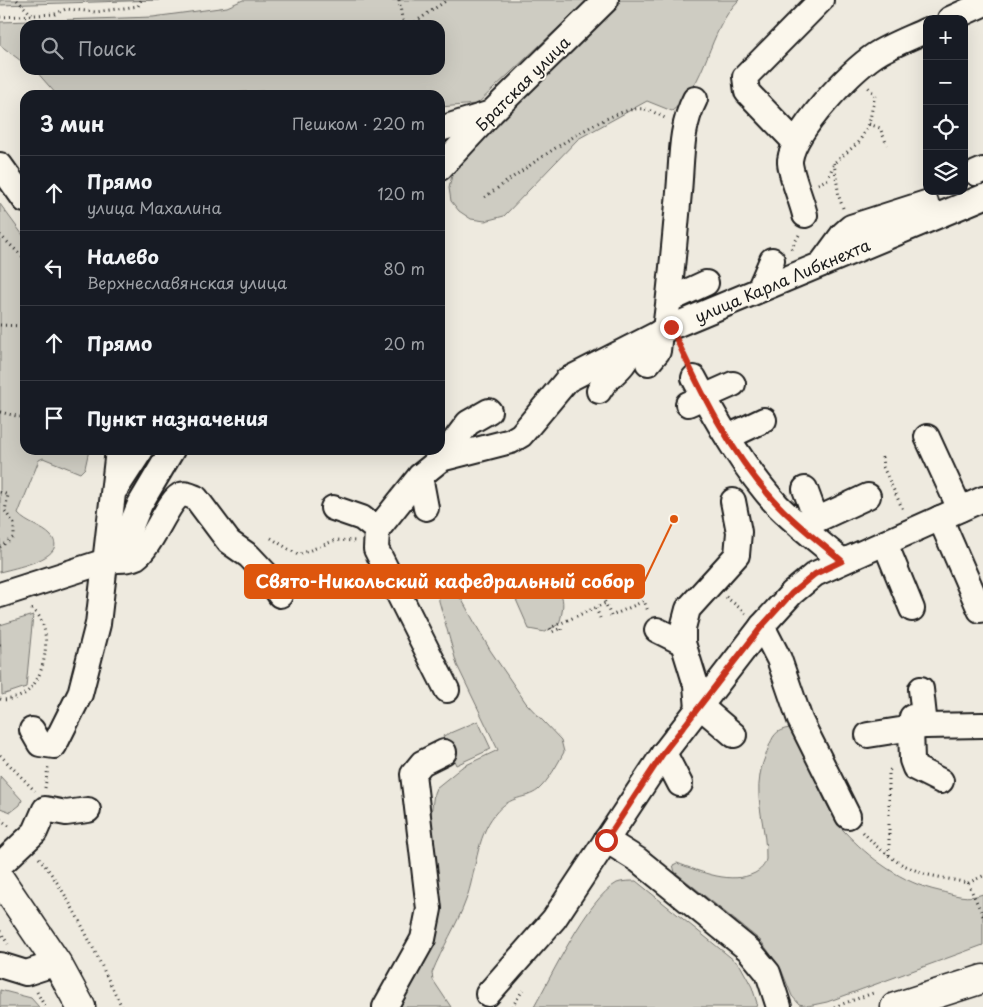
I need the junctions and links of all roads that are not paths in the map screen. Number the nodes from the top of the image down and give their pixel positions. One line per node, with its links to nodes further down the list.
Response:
1 (606, 0): 5 (street, Братская улица)
2 (821, 0): 7 (street)
3 (923, 32): 7 (street)
4 (696, 99): 18 (street)
5 (492, 112): 6 (street); 8 (street, Братская улица)
6 (445, 127)
7 (795, 142): 13 (street)
8 (445, 163)
9 (0, 165): 10 (street)
10 (20, 193)
11 (983, 196): 15 (street, улица Карла Либкнехта)
12 (926, 203): 15 (street)
13 (803, 205)
14 (772, 260): 17 (street)
15 (821, 264): 17 (street, улица Карла Либкнехта)
16 (706, 284): 18 (street)
17 (759, 290): 19 (street, улица Карла Либкнехта)
18 (669, 300): 19 (street)
19 (662, 331): 20 (street, улица Карла Либкнехта)
20 (640, 355): 22 (street); 32 (street, улица Карла Либкнехта)
21 (733, 384): 25 (street)
22 (599, 391)
23 (489, 411): 31 (street)
24 (764, 420): 25 (street)
25 (728, 437): 42 (street)
26 (928, 437): 41 (street)
27 (118, 455): 35 (street)
28 (138, 455): 35 (street)
29 (169, 455): 45 (street)
30 (445, 455): 32 (street)
31 (445, 455)
32 (441, 460): 33 (street, улица Карла Либкнехта)
33 (420, 476): 40 (street); 43 (street, улица Карла Либкнехта)
34 (805, 489): 42 (street)
35 (115, 491): 45 (street)
36 (868, 496): 42 (street)
37 (983, 499): 41 (street)
38 (734, 502): 53 (street)
39 (333, 508): 43 (street)
40 (426, 508)
41 (950, 514): 44 (street); 50 (street)
42 (809, 523): 46 (street)
43 (377, 530): 55 (street)
44 (885, 543): 46 (street); 49 (street)
45 (110, 561): 47 (street); 48 (street); 58 (street)
46 (842, 561): 52 (street)
47 (7, 593)
48 (280, 595)
49 (912, 609)
50 (980, 610)
51 (653, 620): 53 (street)
52 (762, 626): 56 (street); 67 (street)
53 (683, 643): 56 (street)
54 (921, 689): 57 (street)
55 (448, 690)
56 (699, 708): 60 (street); 63 (street)
57 (910, 724): 59 (street); 61 (street); 64 (street)
58 (32, 730)
59 (974, 731)
60 (734, 735)
61 (868, 735)
62 (444, 752): 76 (street)
63 (664, 752): 65 (street); 68 (street)
64 (941, 781)
65 (680, 784)
66 (88, 810): 69 (street)
67 (848, 816)
68 (606, 840): 74 (street); 77 (street)
69 (0, 865)
70 (0, 879): 71 (main road)
71 (57, 963): 72 (street); 75 (main road)
72 (0, 966)
73 (983, 979): 78 (main road)
74 (488, 994)
75 (81, 1007)
76 (385, 1007)
77 (779, 1007)
78 (895, 1007)

